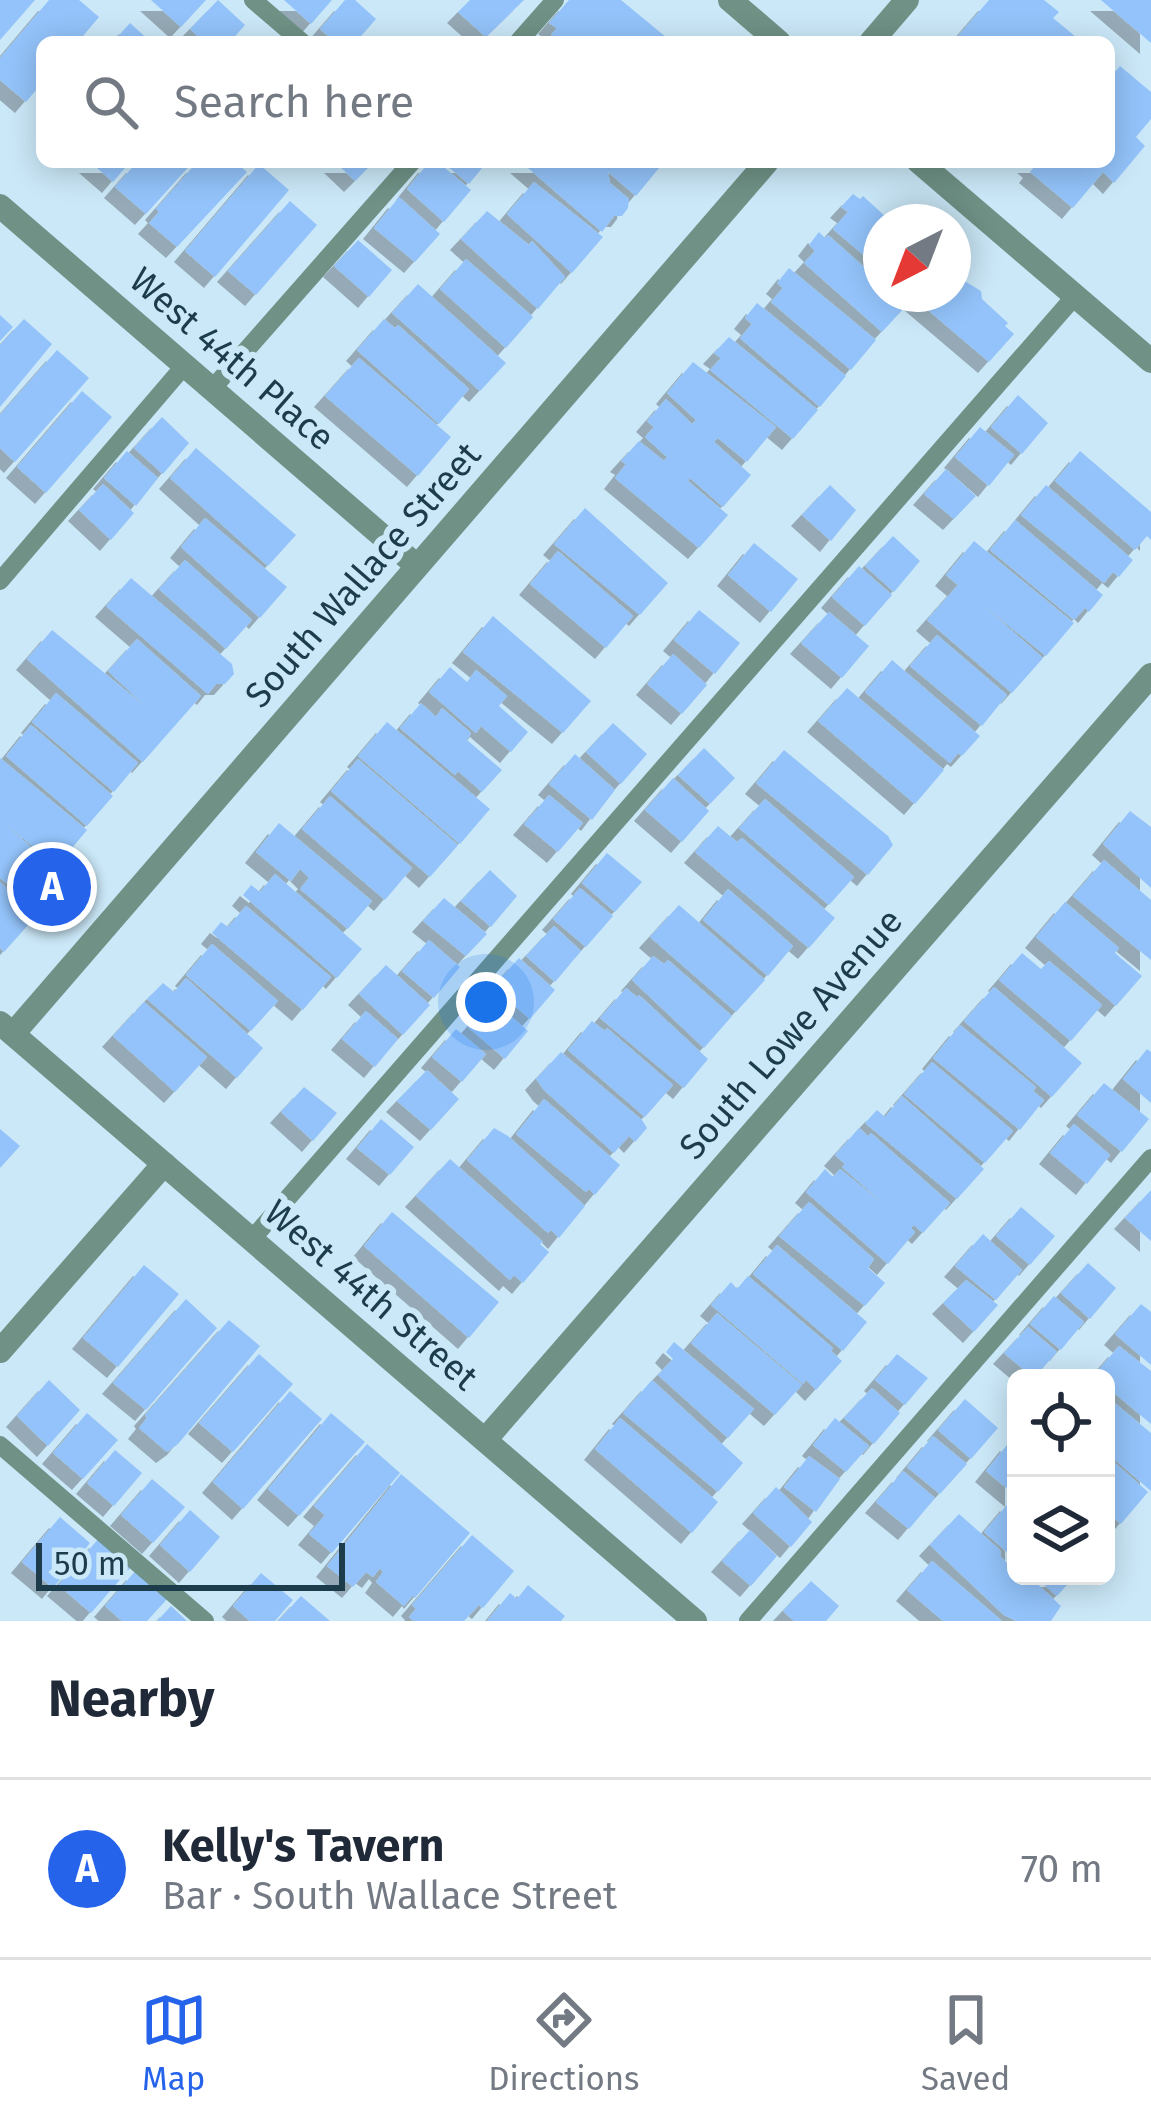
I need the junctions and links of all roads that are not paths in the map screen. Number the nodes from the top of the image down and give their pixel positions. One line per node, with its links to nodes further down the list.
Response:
1 (253, 0): 5 (lane)
2 (555, 0): 6 (lane)
3 (730, 0): 7 (street)
4 (907, 0): 8 (street)
5 (295, 36)
6 (523, 36)
7 (772, 36)
8 (876, 36)
9 (407, 168): 16 (lane)
10 (761, 168): 17 (street, South Wallace Street)
11 (926, 168): 13 (street)
12 (0, 206): 15 (street, West 44th Place)
13 (1075, 296): 14 (street); 23 (lane)
14 (1151, 361)
15 (184, 365): 16 (street, West 44th Place); 18 (lane)
16 (212, 388): 17 (street, West 44th Place)
17 (417, 566): 20 (street, South Wallace Street)
18 (0, 581)
19 (1151, 675): 25 (street, South Lowe Avenue)
20 (7, 1029): 22 (street, West 44th Street)
21 (1151, 1158): 29 (lane)
22 (164, 1163): 23 (street, West 44th Street); 24 (street)
23 (252, 1239): 25 (street, West 44th Street)
24 (0, 1352)
25 (485, 1440): 28 (street, West 44th Street)
26 (0, 1445): 27 (lane)
27 (205, 1621)
28 (695, 1621)
29 (748, 1621)

